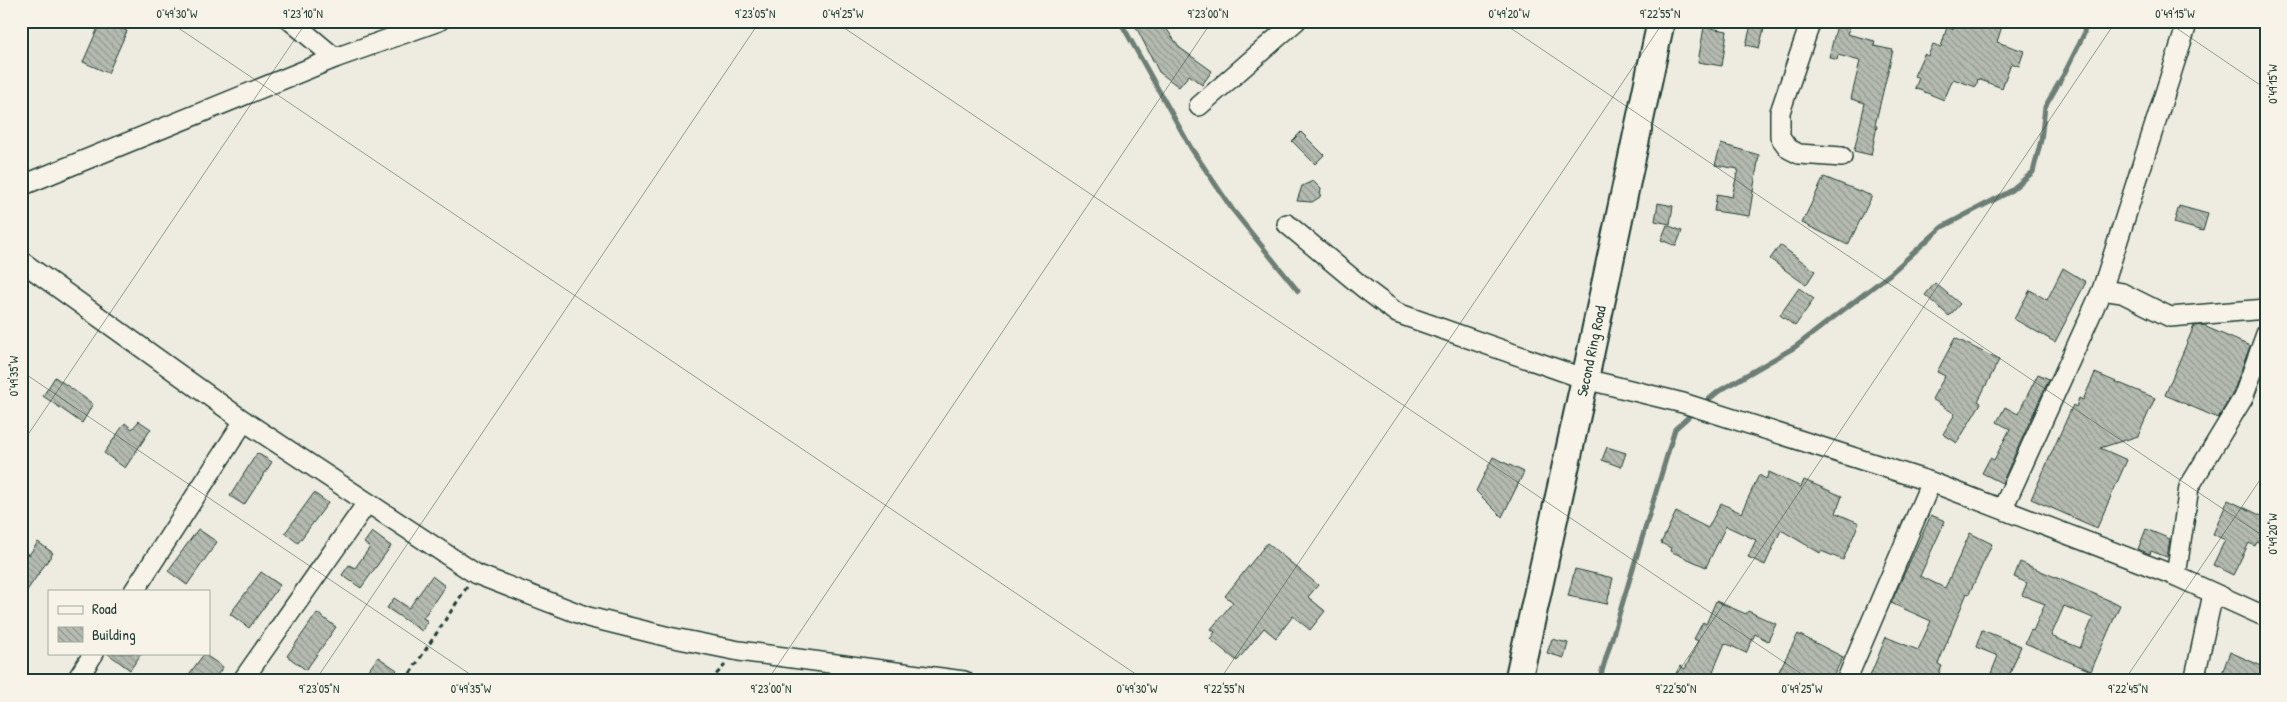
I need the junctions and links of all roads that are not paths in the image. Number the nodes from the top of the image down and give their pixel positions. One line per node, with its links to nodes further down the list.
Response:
1 (291, 21): 7 (street)
2 (440, 21): 7 (street)
3 (1296, 21): 8 (street)
4 (1660, 21): 16 (main road, Second Ring Road)
5 (1811, 21): 9 (street)
6 (2188, 21): 13 (street)
7 (334, 58): 10 (street)
8 (1199, 106)
9 (1842, 156)
10 (21, 186)
11 (1287, 224): 16 (street)
12 (21, 261): 17 (street)
13 (2102, 290): 14 (street); 20 (street)
14 (2266, 308)
15 (2266, 334): 21 (street)
16 (1585, 379): 18 (street); 29 (main road, Second Ring Road)
17 (244, 421): 19 (street); 22 (street)
18 (1931, 482): 20 (street); 30 (street)
19 (367, 503): 27 (street); 28 (street)
20 (2003, 508): 21 (street)
21 (2176, 576): 23 (street)
22 (135, 590)
23 (2213, 594): 24 (street); 31 (street)
24 (2266, 618)
25 (93, 654): 26 (street)
26 (76, 681)
27 (242, 681)
28 (964, 681)
29 (1518, 681)
30 (1846, 681)
31 (2194, 681)

